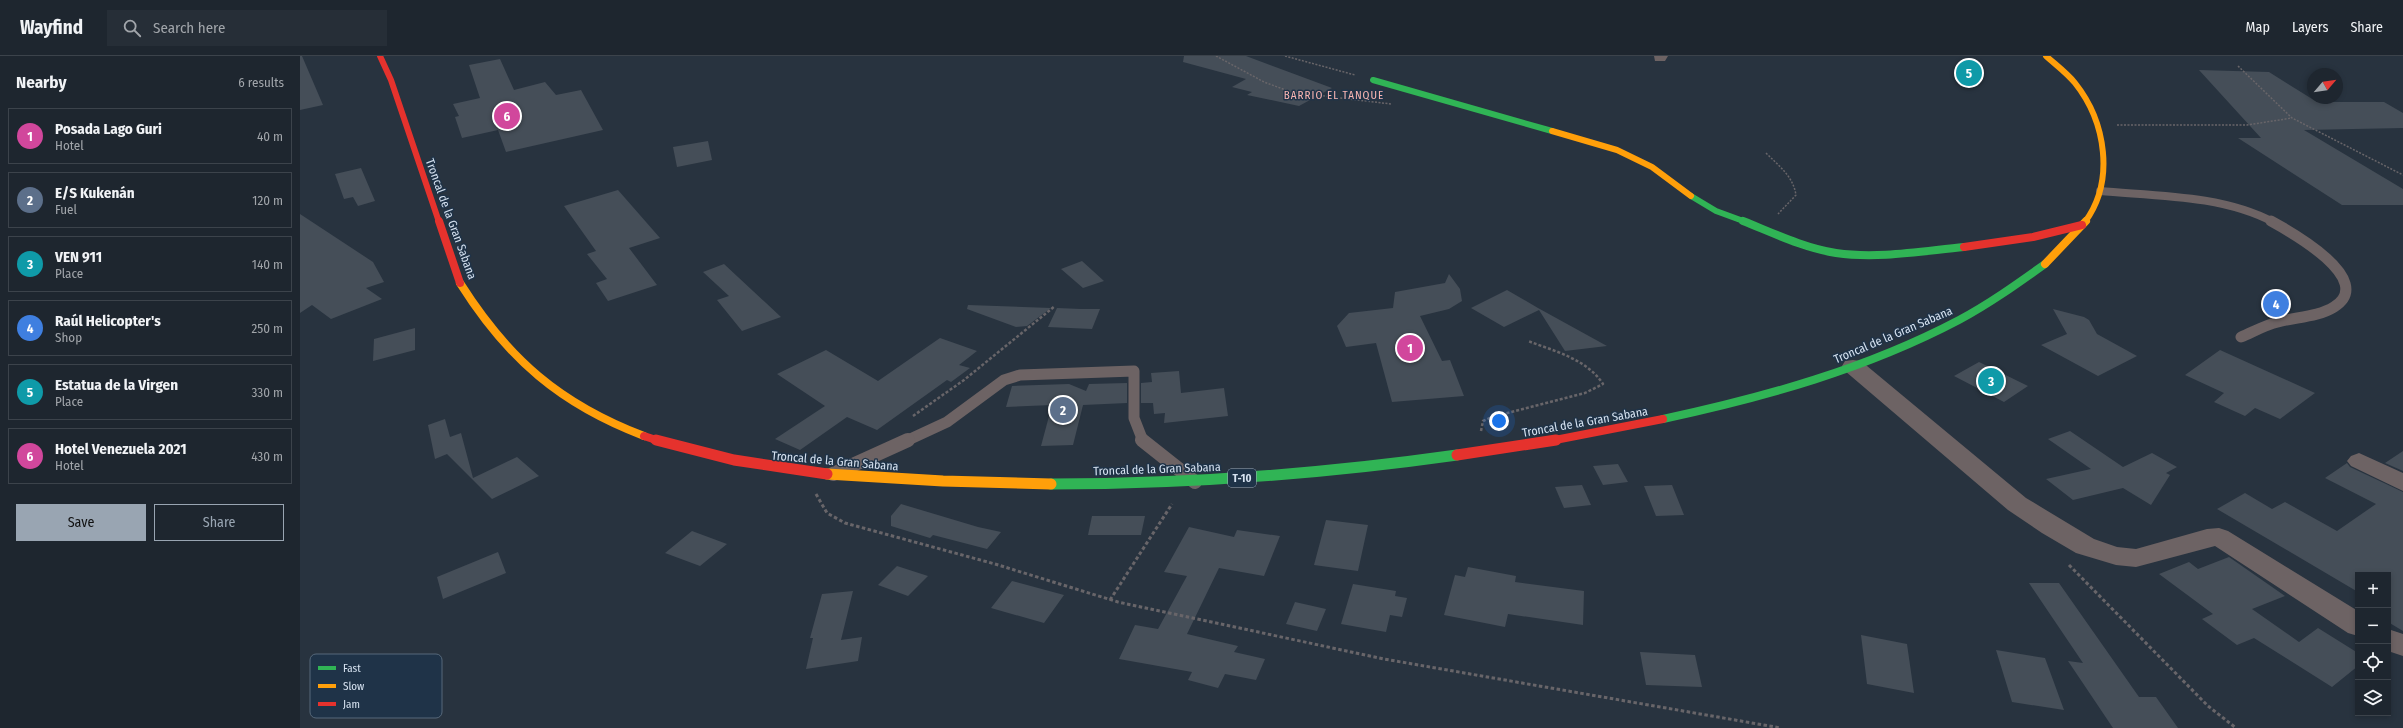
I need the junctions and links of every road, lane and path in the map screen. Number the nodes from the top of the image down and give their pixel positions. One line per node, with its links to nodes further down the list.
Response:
1 (380, 56): 22 (main road, Troncal de la Gran Sabana / T-10)
2 (1216, 56): 7 (path)
3 (1285, 56): 6 (path)
4 (2046, 56): 9 (main road, Troncal de la Gran Sabana / T-10)
5 (2238, 66): 8 (path)
6 (1373, 80): 14 (main road)
7 (1395, 104)
8 (2292, 118): 9 (path); 11 (path)
9 (2096, 125): 12 (main road, Troncal de la Gran Sabana / T-10)
10 (1766, 153): 14 (path)
11 (2403, 175)
12 (2100, 191): 13 (main road, Troncal de la Gran Sabana / T-10); 16 (lane)
13 (2082, 225): 14 (main road); 18 (main road, Troncal de la Gran Sabana / T-10)
14 (1766, 229)
15 (1055, 306): 19 (path)
16 (2241, 337)
17 (1528, 340): 20 (path)
18 (1853, 366): 20 (main road, Troncal de la Gran Sabana / T-10); 28 (street)
19 (908, 420)
20 (1492, 450): 24 (main road, Troncal de la Gran Sabana / T-10)
21 (2358, 461): 25 (street)
22 (811, 472): 23 (main road, Troncal de la Gran Sabana / T-10); 27 (path)
23 (833, 474): 24 (main road, Troncal de la Gran Sabana / T-10); 24 (lane)
24 (1190, 482): 27 (path)
25 (2403, 483)
26 (2063, 558): 32 (path)
27 (1110, 600): 31 (path)
28 (2355, 623)
29 (2391, 641): 30 (street)
30 (2403, 645)
31 (1781, 728)
32 (2236, 728)

